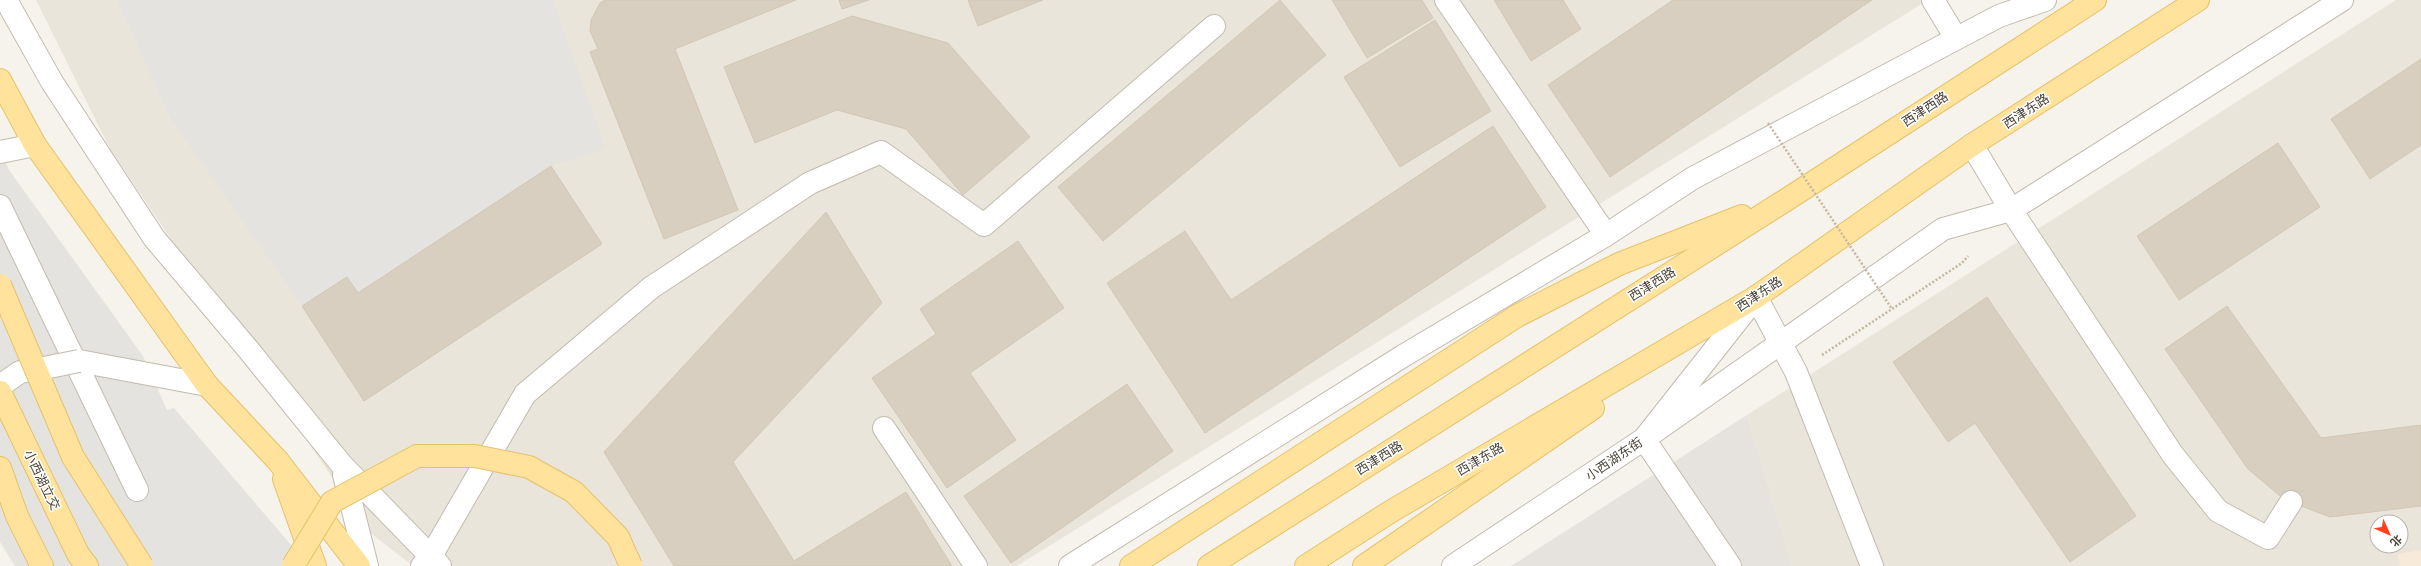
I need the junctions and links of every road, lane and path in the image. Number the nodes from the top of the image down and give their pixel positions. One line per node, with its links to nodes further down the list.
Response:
1 (6, 0): 31 (street)
2 (1446, 0): 18 (street)
3 (1933, 0): 9 (street)
4 (2045, 0): 9 (street)
5 (2095, 0): 15 (main road, 西津西路)
6 (2198, 0): 13 (main road, 西津东路)
7 (2342, 0): 17 (street)
8 (1214, 26): 36 (street)
9 (1956, 38): 18 (street)
10 (0, 80): 12 (main road)
11 (1768, 123): 22 (path, bridge)
12 (35, 145): 14 (street); 25 (main road)
13 (1972, 145): 17 (street); 21 (main road, 西津东路)
14 (0, 152)
15 (1786, 200): 46 (main road); 47 (main road, 西津西路)
16 (0, 206): 33 (street)
17 (2011, 210): 23 (street); 34 (street)
18 (1606, 235): 45 (street)
19 (1962, 263): 22 (path)
20 (0, 285): 39 (main road, bridge)
21 (1756, 297): 23 (street); 29 (street, 小西湖东街); 48 (main road, 西津东路); 49 (main road)
22 (1892, 309): 24 (path)
23 (1780, 341): 24 (street); 29 (street)
24 (1796, 372): 52 (street)
25 (207, 385): 26 (street, bridge); 30 (main road)
26 (0, 386)
27 (0, 392): 38 (main road, 小西湖立交)
28 (884, 428): 44 (street)
29 (1644, 439): 50 (street, 小西湖东街); 51 (street)
30 (278, 461): 35 (main road); 41 (main road)
31 (341, 464): 36 (street); 42 (street)
32 (0, 468): 37 (main road)
33 (137, 490)
34 (2291, 502)
35 (352, 558)
36 (431, 563)
37 (42, 566)
38 (87, 566)
39 (142, 566)
40 (293, 566): 43 (main road, bridge)
41 (315, 566)
42 (367, 566)
43 (631, 566)
44 (976, 566)
45 (1070, 566)
46 (1131, 566)
47 (1208, 566)
48 (1306, 566)
49 (1364, 566)
50 (1453, 566)
51 (1730, 566)
52 (1872, 566)

